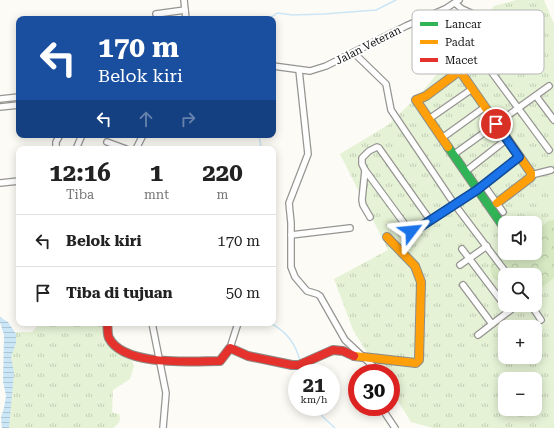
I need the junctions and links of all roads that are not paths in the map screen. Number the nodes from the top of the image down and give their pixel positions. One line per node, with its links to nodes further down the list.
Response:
1 (184, 0): 3 (street)
2 (458, 1): 4 (street, Jalan Veteran); 5 (street)
3 (185, 10): 6 (street); 7 (street)
4 (443, 10)
5 (466, 10)
6 (156, 14)
7 (186, 16)
8 (412, 24): 9 (street, Jalan Veteran)
9 (354, 53): 11 (street, Jalan Veteran); 42 (street)
10 (276, 66): 11 (street, Jalan Veteran)
11 (299, 70): 48 (street)
12 (455, 74): 24 (street)
13 (462, 74): 16 (street)
14 (493, 74): 23 (street)
15 (549, 86): 17 (street)
16 (472, 89): 22 (street); 24 (street)
17 (536, 96): 23 (street); 25 (street)
18 (16, 97): 19 (street)
19 (0, 98)
20 (16, 105): 21 (street)
21 (0, 107)
22 (485, 107): 26 (street); 27 (street)
23 (518, 108): 26 (street); 31 (street)
24 (429, 119): 27 (street)
25 (554, 120)
26 (496, 124): 28 (street); 32 (street)
27 (442, 138): 32 (street)
28 (507, 139): 33 (street); 36 (street)
29 (107, 142): 30 (street)
30 (118, 146)
31 (549, 150)
32 (453, 155): 36 (street)
33 (519, 157): 37 (street); 40 (street)
34 (365, 170): 44 (street); 46 (street); 46 (street)
35 (551, 170): 37 (street)
36 (464, 172): 40 (street)
37 (531, 175): 41 (street)
38 (16, 181): 39 (street)
39 (0, 183)
40 (480, 187): 41 (street); 42 (street); 45 (street)
41 (497, 203): 43 (street)
42 (455, 205): 46 (street); 50 (street)
43 (503, 212)
44 (370, 217)
45 (498, 217)
46 (430, 220)
47 (350, 228): 48 (street)
48 (291, 235): 66 (street)
49 (387, 237): 66 (street)
50 (486, 246): 52 (street); 54 (street)
51 (462, 249): 52 (street)
52 (470, 258): 53 (street); 56 (street)
53 (460, 265)
54 (503, 268)
55 (462, 285): 60 (street)
56 (498, 296)
57 (508, 312): 60 (street)
58 (536, 312): 59 (street)
59 (541, 320)
60 (492, 324): 64 (street)
61 (107, 326): 67 (street)
62 (152, 326): 67 (street)
63 (237, 326): 65 (street)
64 (478, 335)
65 (230, 348): 66 (street); 67 (street)
66 (365, 358): 68 (street)
67 (158, 360): 70 (street)
68 (371, 364)
69 (387, 416): 71 (street)
70 (164, 428)
71 (395, 428)

